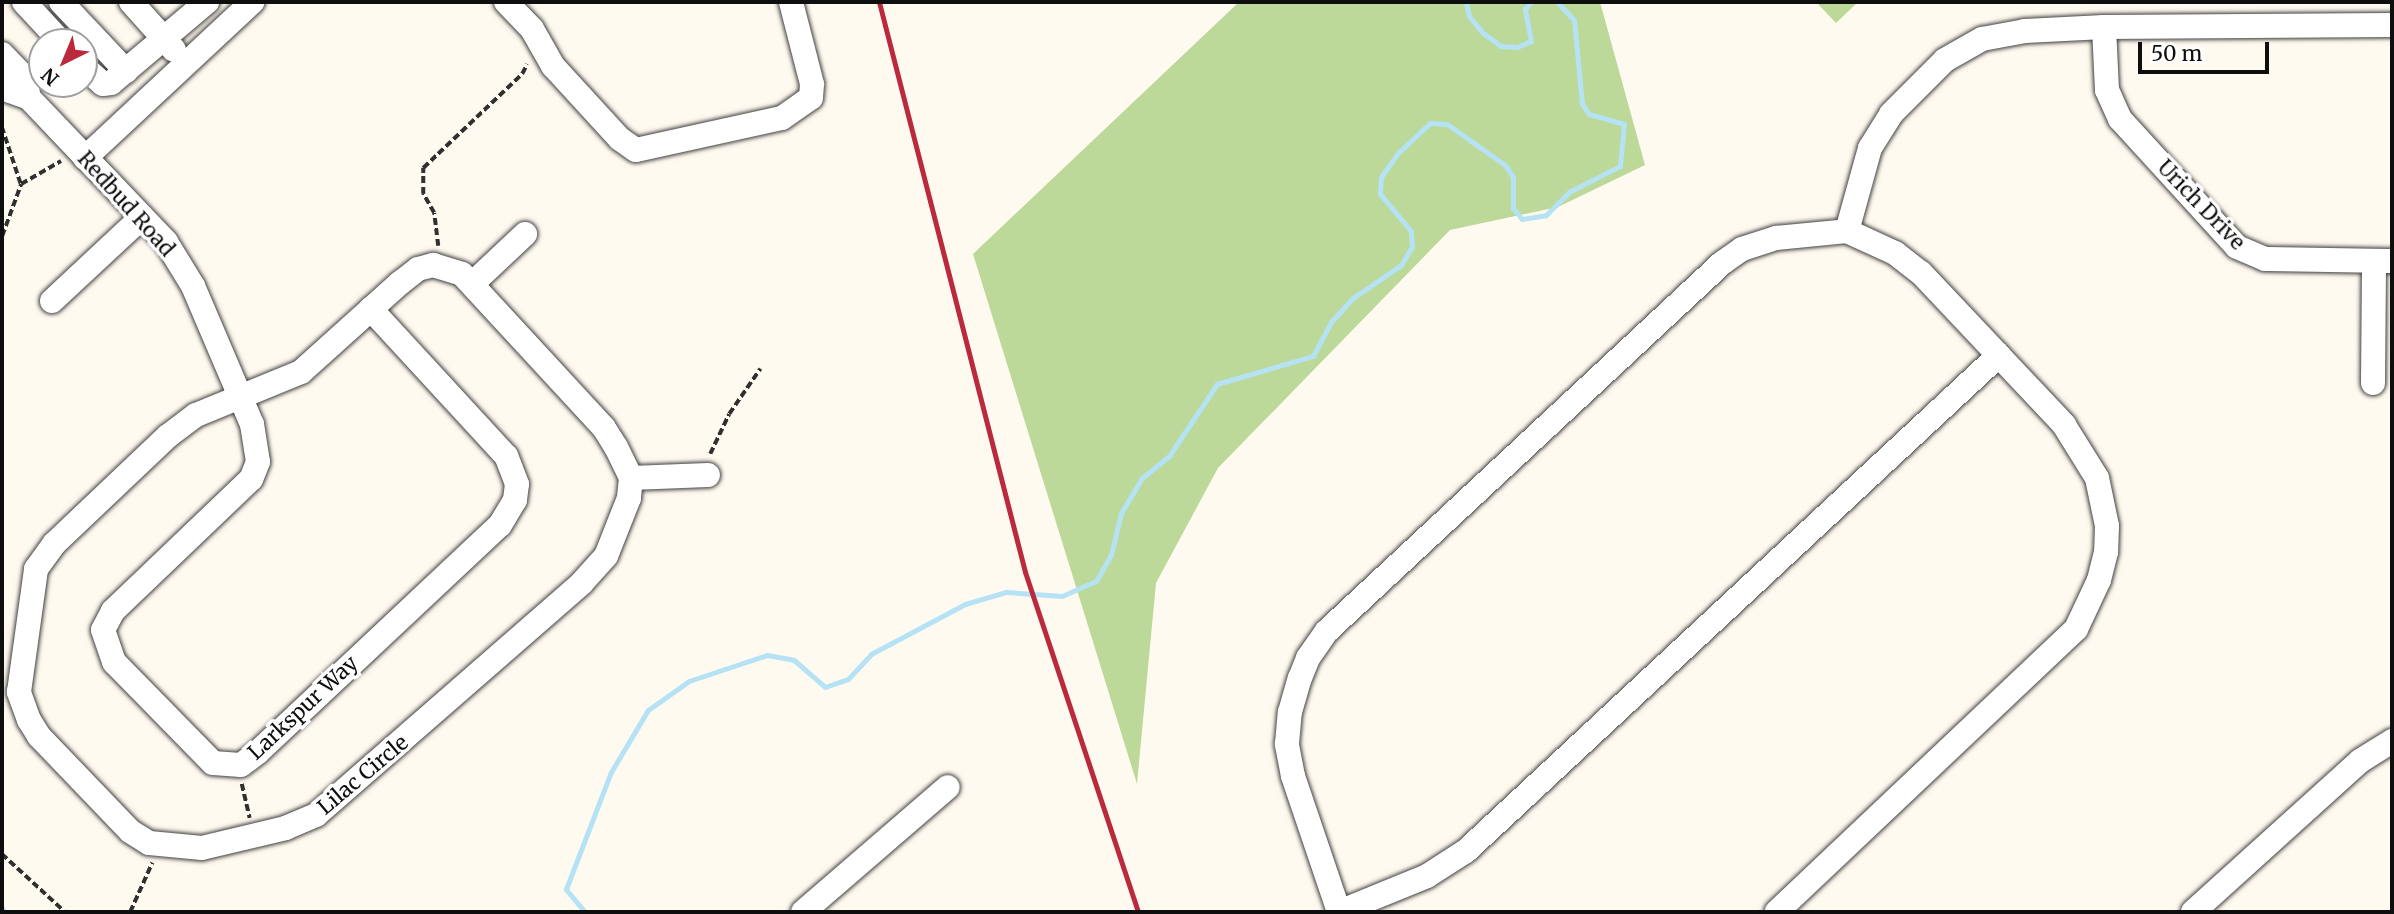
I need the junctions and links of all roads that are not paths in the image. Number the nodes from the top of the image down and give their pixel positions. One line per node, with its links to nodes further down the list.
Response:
1 (24, 2): 10 (street)
2 (61, 2): 14 (street)
3 (131, 2): 11 (street)
4 (207, 2): 11 (street)
5 (252, 2): 13 (street)
6 (506, 2): 7 (street)
7 (791, 2)
8 (2392, 25): 9 (street)
9 (2104, 27): 22 (street); 24 (street, Urich Drive)
10 (48, 28)
11 (166, 40): 13 (street); 14 (street)
12 (2, 54): 17 (street, Redbud Road)
13 (186, 63): 20 (street)
14 (126, 71): 15 (street)
15 (98, 80)
16 (2, 82): 18 (street, Redbud Road)
17 (28, 93)
18 (28, 98)
19 (29, 98): 20 (street, Redbud Road)
20 (80, 153): 21 (street, Redbud Road)
21 (142, 217): 26 (street); 30 (street, Redbud Road)
22 (1847, 231): 28 (street); 37 (street)
23 (525, 234): 25 (street)
24 (2383, 261): 29 (street)
25 (472, 284): 27 (street, Lilac Circle); 32 (street)
26 (51, 301)
27 (372, 309): 30 (street, Lilac Circle); 30 (street, Larkspur Way)
28 (1998, 355): 35 (street); 37 (street)
29 (2373, 383)
30 (240, 398): 32 (street, Lilac Circle)
31 (704, 475): 32 (street)
32 (631, 478)
33 (2392, 741): 38 (street)
34 (948, 787): 36 (street)
35 (1789, 909)
36 (803, 912)
37 (1339, 912)
38 (2193, 912)

